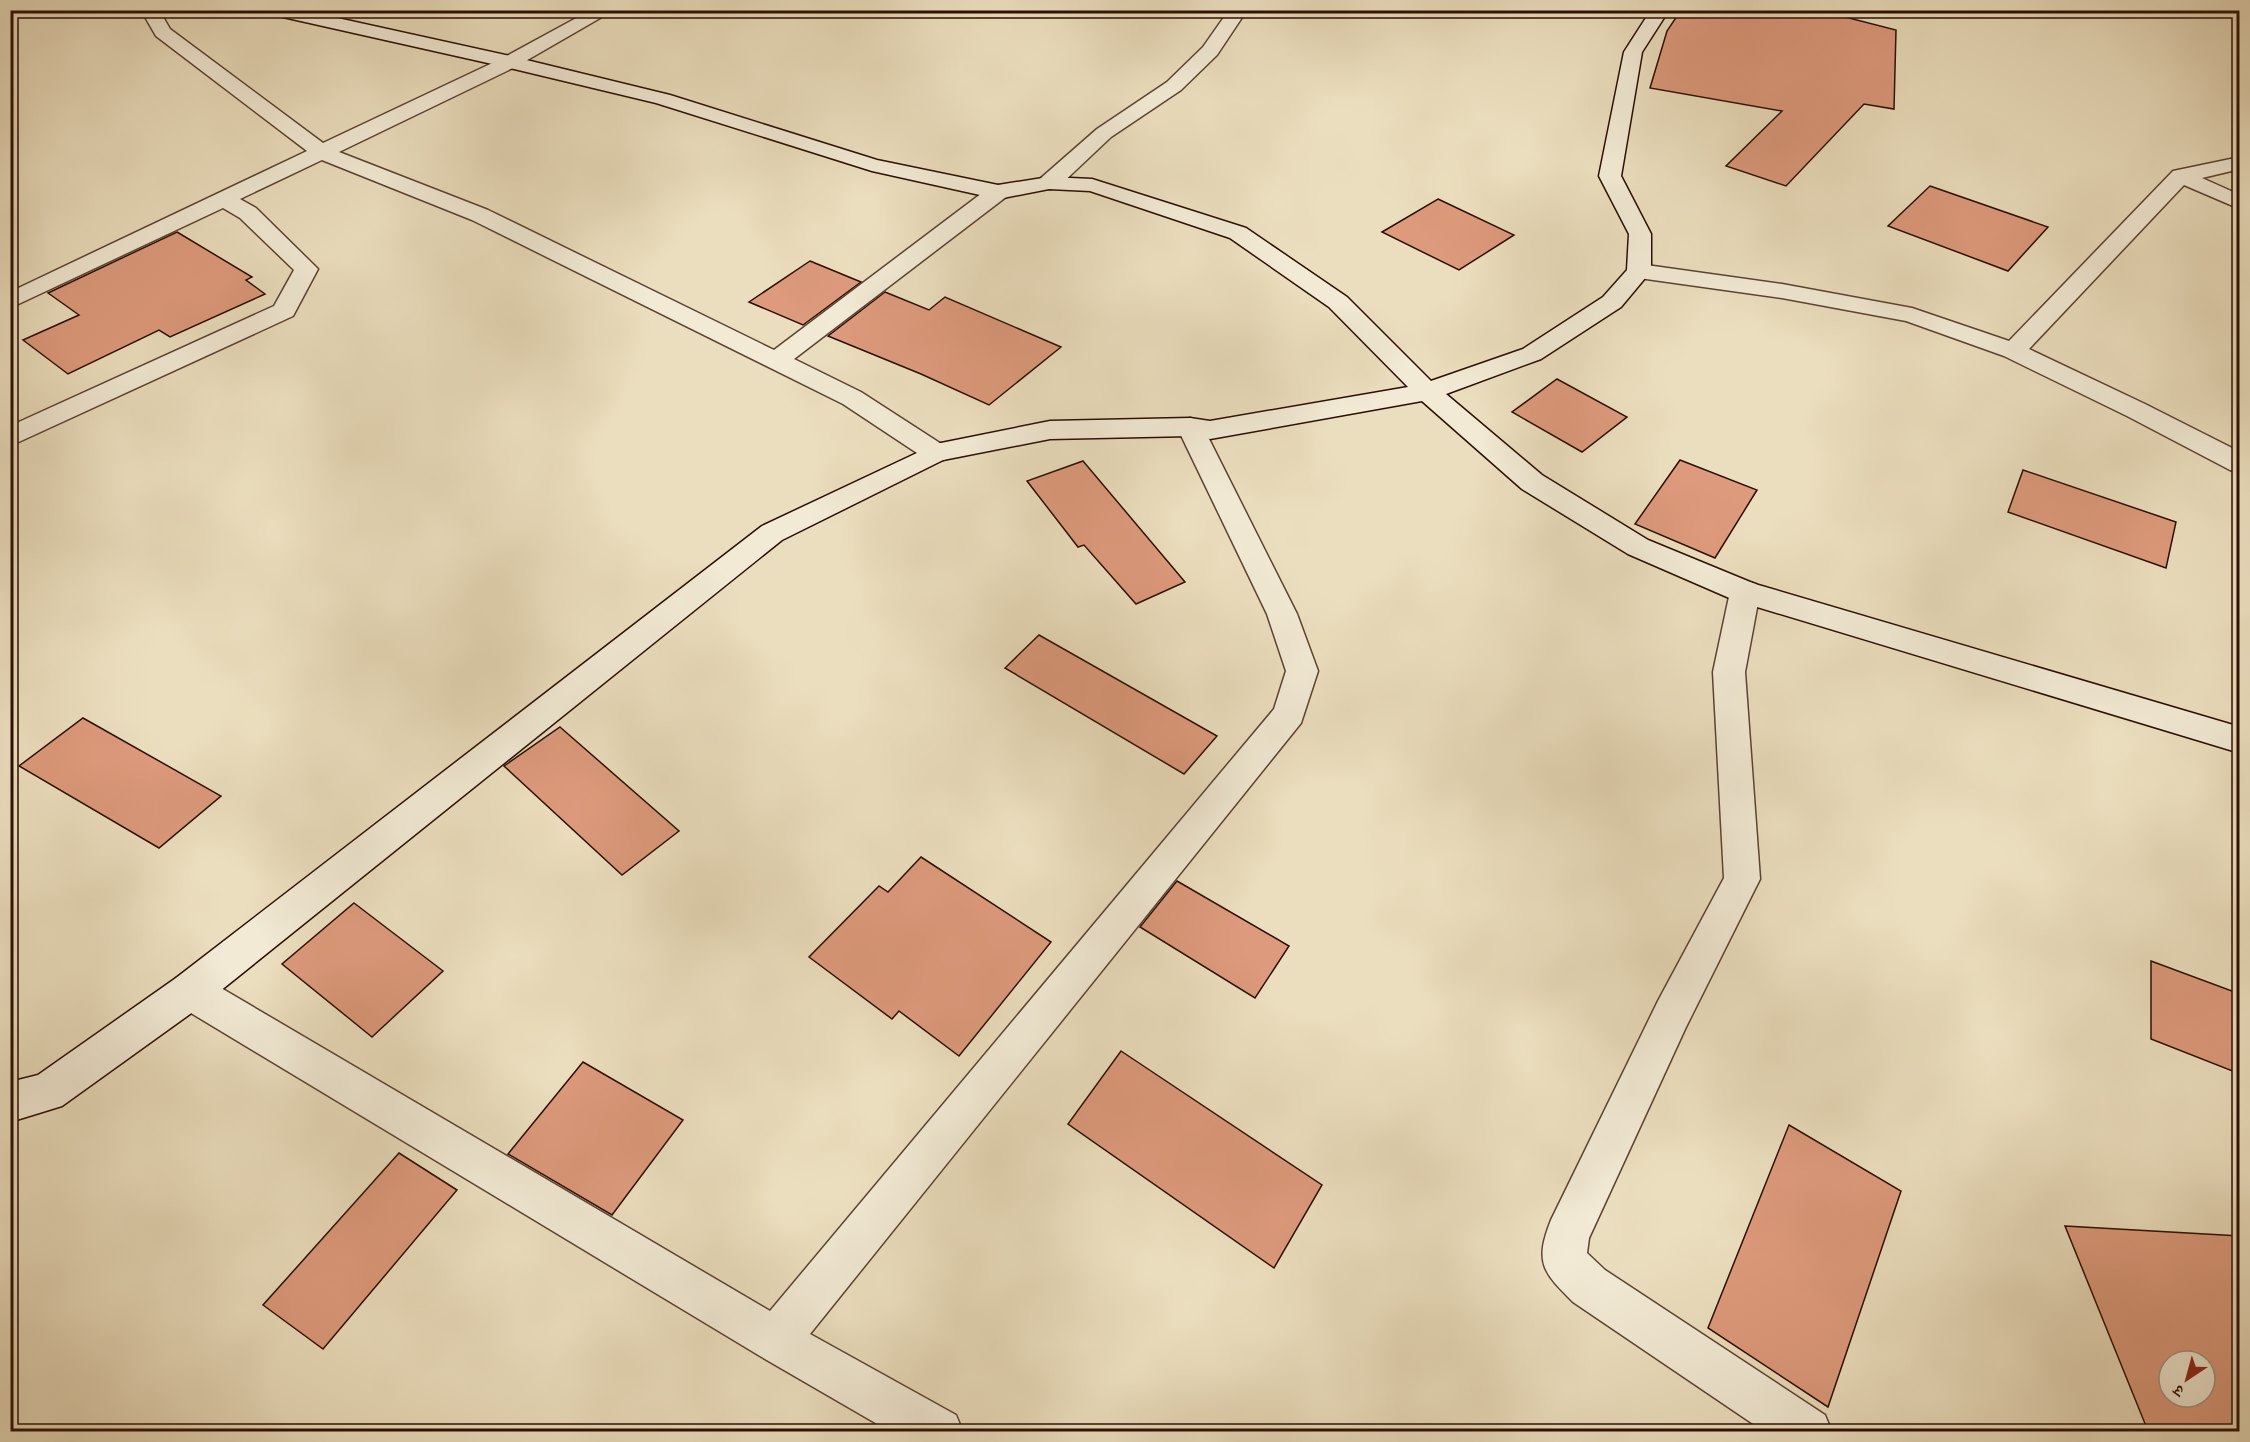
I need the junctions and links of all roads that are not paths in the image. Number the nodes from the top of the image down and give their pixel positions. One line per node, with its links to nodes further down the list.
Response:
1 (150, 10): 7 (street)
2 (274, 10): 6 (street)
3 (1238, 10): 10 (street)
4 (1660, 10): 14 (street)
5 (591, 12): 6 (street)
6 (510, 62): 7 (street); 11 (street)
7 (321, 152): 12 (street); 17 (street)
8 (2240, 163): 9 (street)
9 (2181, 176): 13 (street); 16 (street)
10 (1049, 183): 11 (street); 18 (street)
11 (998, 192): 17 (street)
12 (223, 199): 15 (street); 20 (street)
13 (2240, 203)
14 (1639, 271): 16 (street); 18 (street)
15 (10, 301)
16 (2013, 351): 22 (street)
17 (776, 361): 21 (street)
18 (1427, 392): 19 (street); 23 (street)
19 (1190, 427): 21 (street); 27 (street)
20 (10, 437)
21 (936, 453): 25 (street)
22 (2240, 464)
23 (1745, 592): 24 (street); 29 (street)
24 (2240, 740)
25 (190, 991): 26 (street); 27 (street)
26 (10, 1102)
27 (776, 1340): 28 (street)
28 (939, 1431)
29 (1808, 1431)

